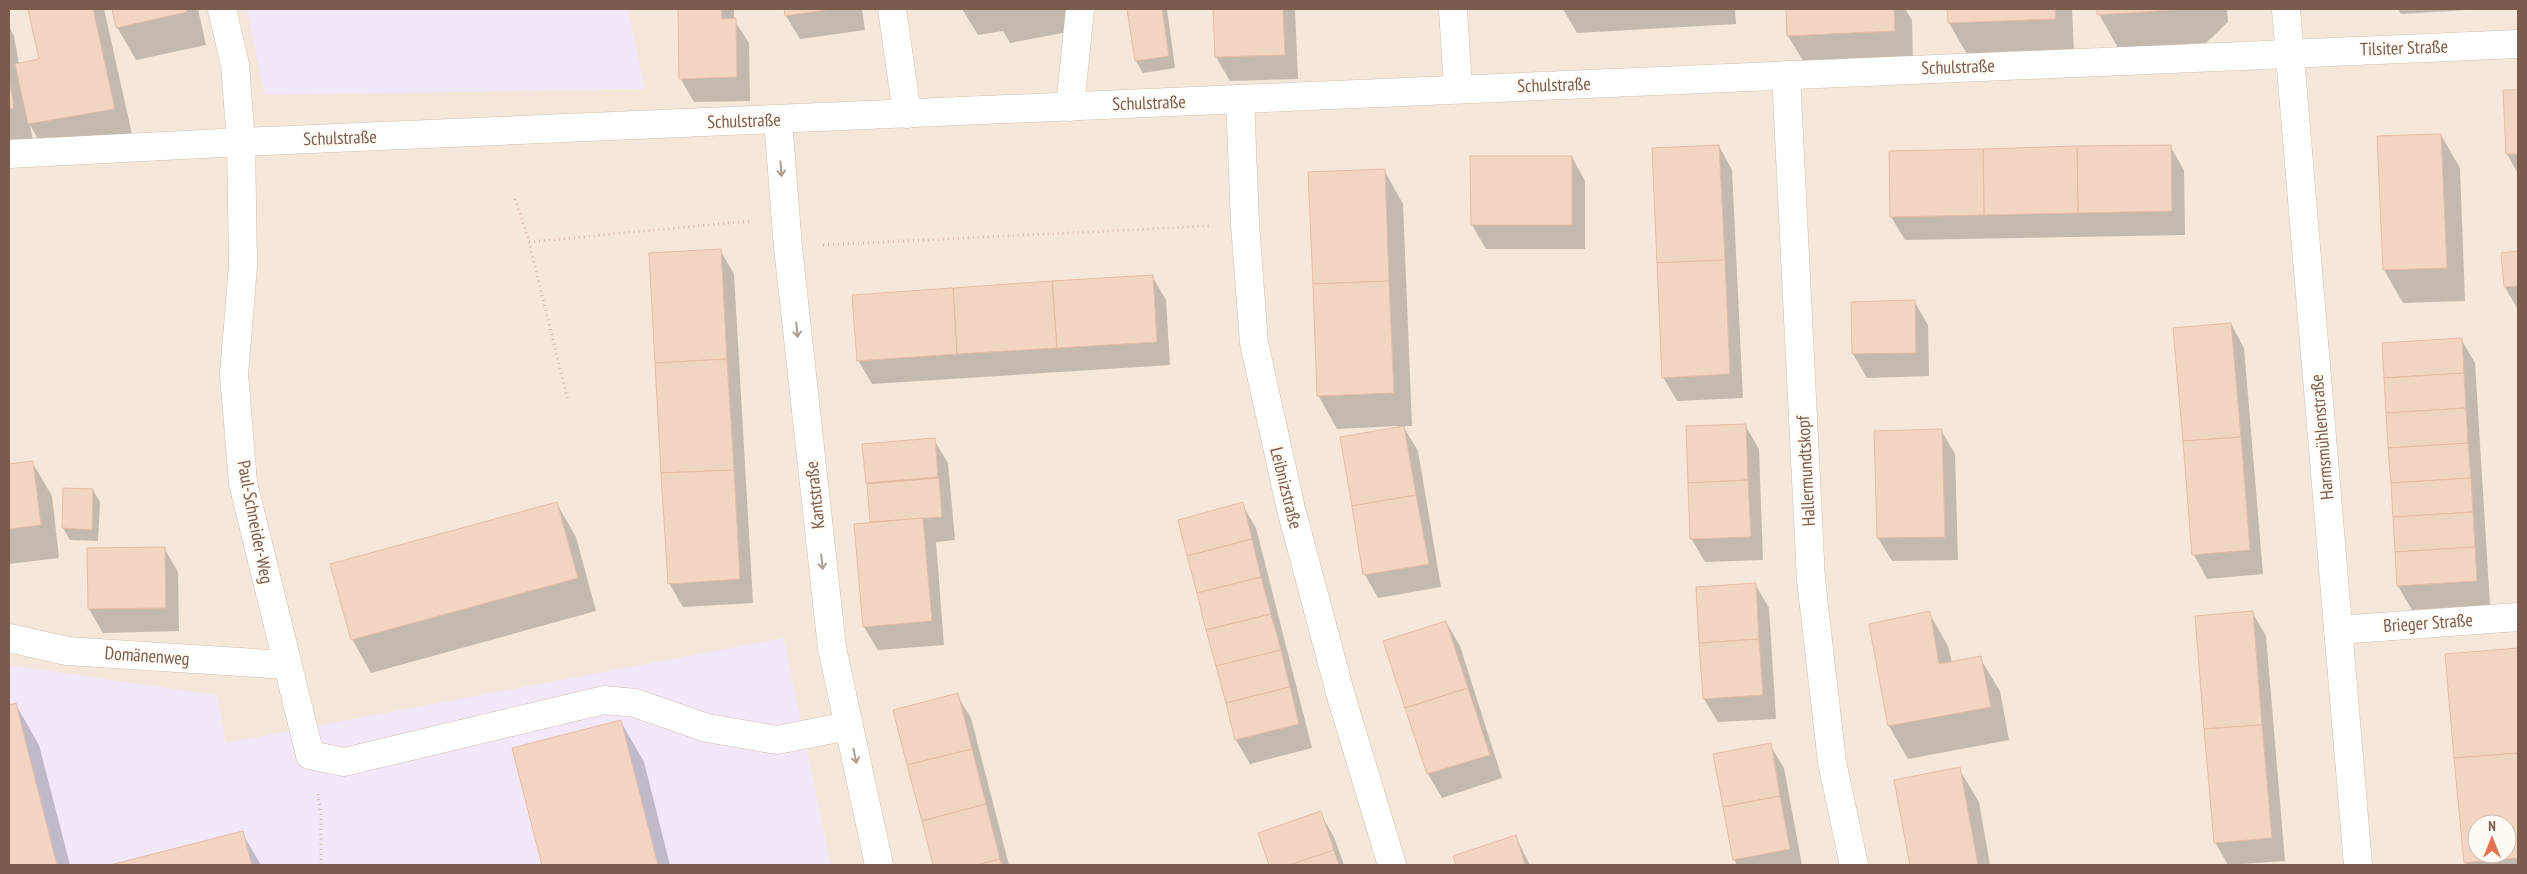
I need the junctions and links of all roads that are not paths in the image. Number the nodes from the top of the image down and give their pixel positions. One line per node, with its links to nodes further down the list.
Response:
1 (222, 9): 14 (street, Paul-Schneider-Weg)
2 (892, 9): 12 (street)
3 (1080, 9): 11 (street)
4 (1452, 9): 9 (street)
5 (2286, 9): 7 (street, Harmsmühlenstraße)
6 (2518, 44): 7 (street, Tilsiter Straße)
7 (2290, 53): 8 (street, Schulstraße); 17 (street, Harmsmühlenstraße)
8 (1786, 74): 9 (street, Schulstraße); 23 (street, Hallermundtskopf)
9 (1458, 89): 10 (street, Schulstraße)
10 (1240, 99): 11 (street, Schulstraße); 22 (street, Leibnizstraße)
11 (1070, 106): 12 (street, Schulstraße)
12 (907, 114): 13 (street, Schulstraße)
13 (778, 120): 14 (street, Schulstraße); 20 (street, Kantstraße, one-way to 20)
14 (241, 142): 15 (street, Schulstraße); 19 (street, Paul-Schneider-Weg)
15 (9, 154)
16 (2518, 617): 17 (street, Brieger Straße)
17 (2338, 630): 24 (street, Harmsmühlenstraße)
18 (9, 638): 19 (street, Domänenweg)
19 (286, 665): 20 (street, Paul-Schneider-Weg)
20 (848, 726): 21 (street, Kantstraße, one-way to 21)
21 (879, 865)
22 (1392, 865)
23 (1854, 865)
24 (2358, 865)

